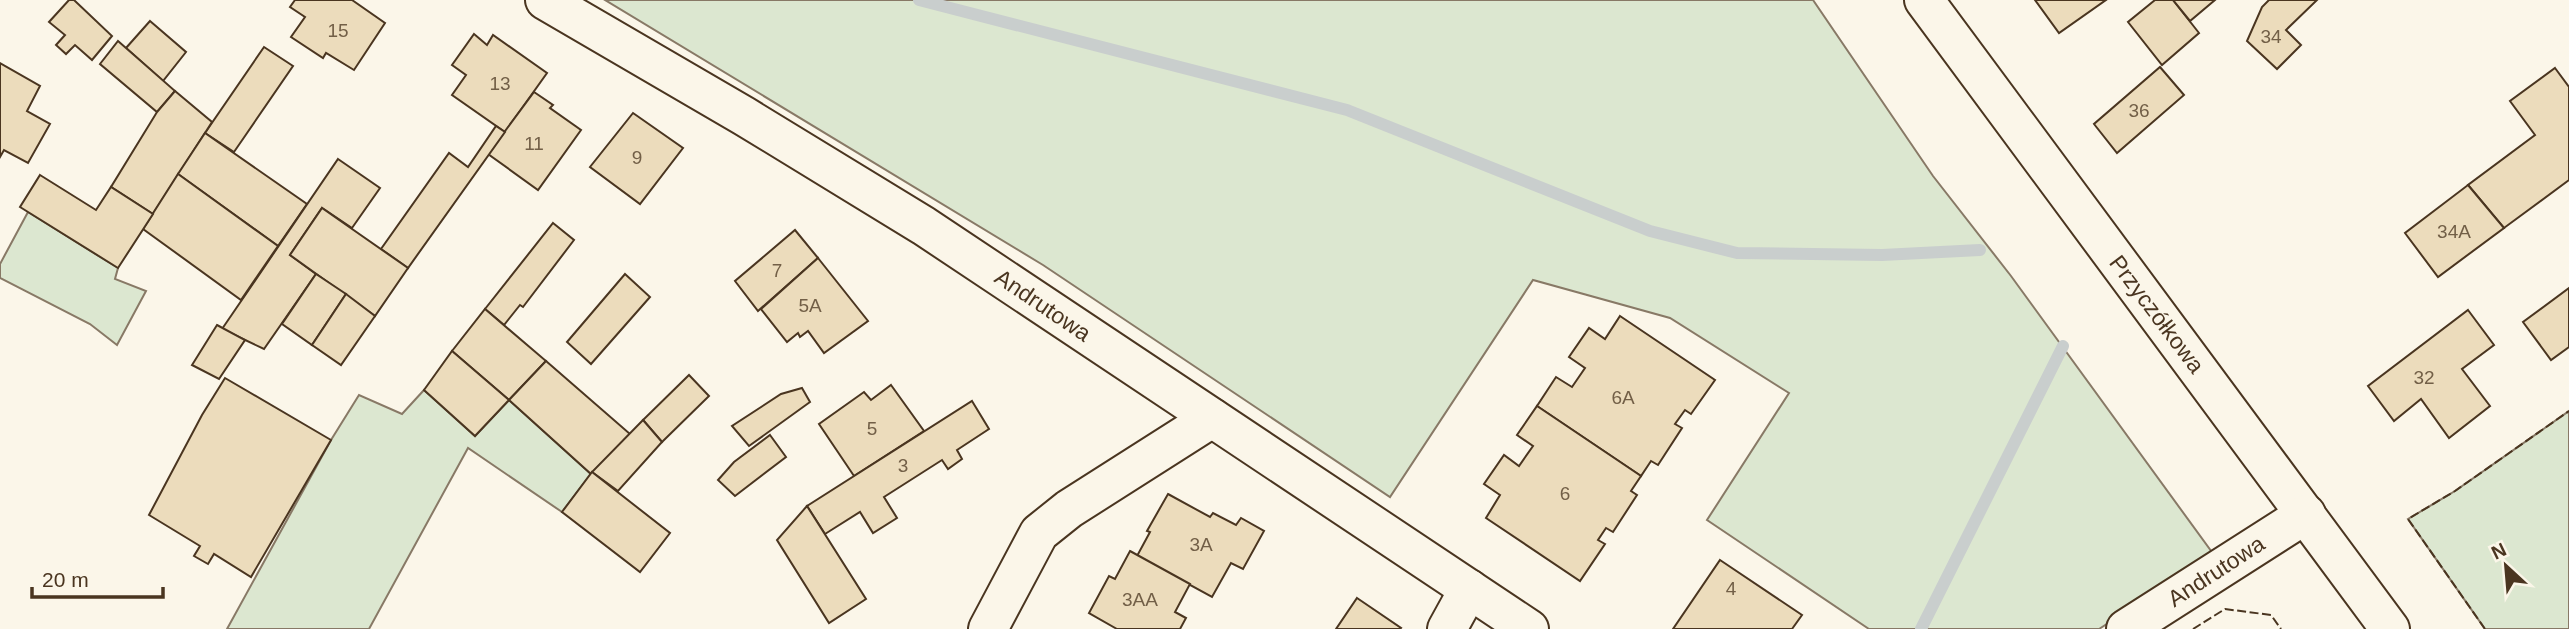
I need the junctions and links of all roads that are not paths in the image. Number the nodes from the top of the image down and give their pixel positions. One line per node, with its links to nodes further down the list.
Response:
1 (545, 0): 3 (street, Andrutowa)
2 (1924, 0): 4 (street, Przyczółkowa)
3 (1212, 418): 5 (street, Andrutowa); 6 (street)
4 (2306, 514): 9 (street, Andrutowa); 10 (street, Przyczółkowa)
5 (1469, 589): 7 (street); 8 (street, Andrutowa)
6 (988, 629)
7 (1447, 629)
8 (1529, 629)
9 (2126, 629)
10 (2390, 629)

